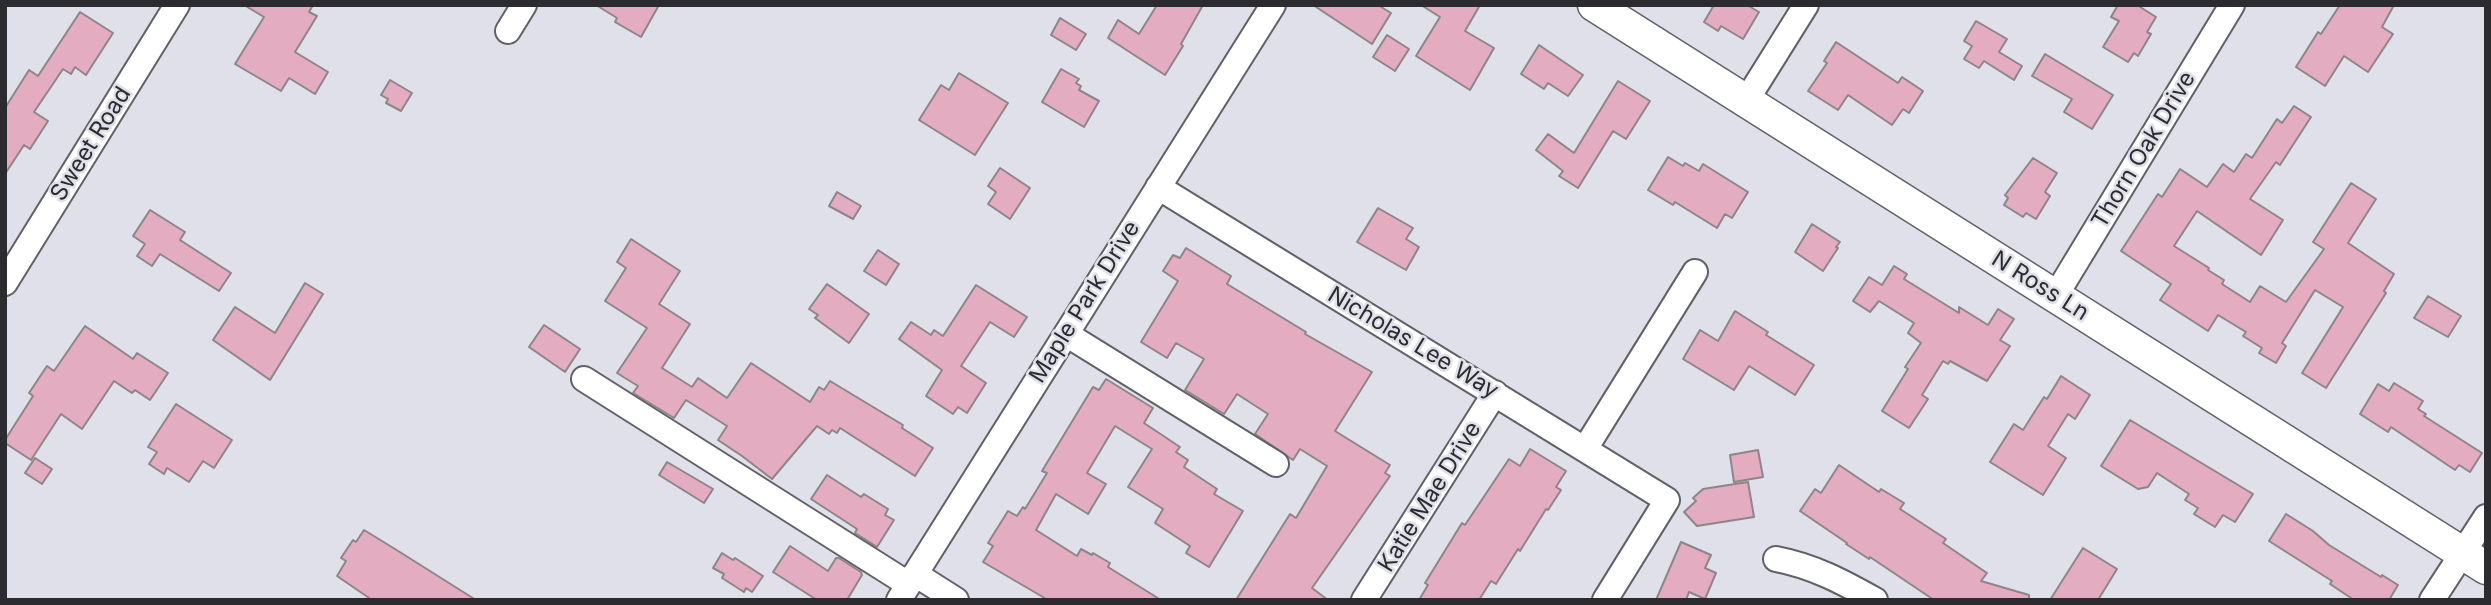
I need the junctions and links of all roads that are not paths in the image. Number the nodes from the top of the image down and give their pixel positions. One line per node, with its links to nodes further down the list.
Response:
1 (177, 5): 11 (street, Sweet Road)
2 (524, 5): 7 (street)
3 (1273, 5): 9 (street, Maple Park Drive)
4 (1594, 5): 8 (main road, N Ross Ln)
5 (1806, 5): 8 (street)
6 (2232, 5): 12 (street, Thorn Oak Drive)
7 (508, 31)
8 (1746, 101): 12 (main road, N Ross Ln)
9 (1158, 187): 13 (street, Maple Park Drive); 15 (street, Nicholas Lee Way)
10 (1695, 272): 16 (street)
11 (5, 283)
12 (2056, 295): 20 (main road, N Ross Ln)
13 (1066, 334): 17 (street); 21 (street, Maple Park Drive)
14 (584, 379): 21 (street)
15 (1495, 393): 16 (street, Nicholas Lee Way); 23 (street, Katie Mae Drive)
16 (1585, 449): 24 (street, Nicholas Lee Way)
17 (1276, 464)
18 (2486, 517): 20 (street)
19 (1776, 559): 25 (street)
20 (2474, 561): 26 (street)
21 (907, 586): 22 (street)
22 (956, 600)
23 (1364, 600)
24 (1605, 600)
25 (1875, 600)
26 (2432, 600)

